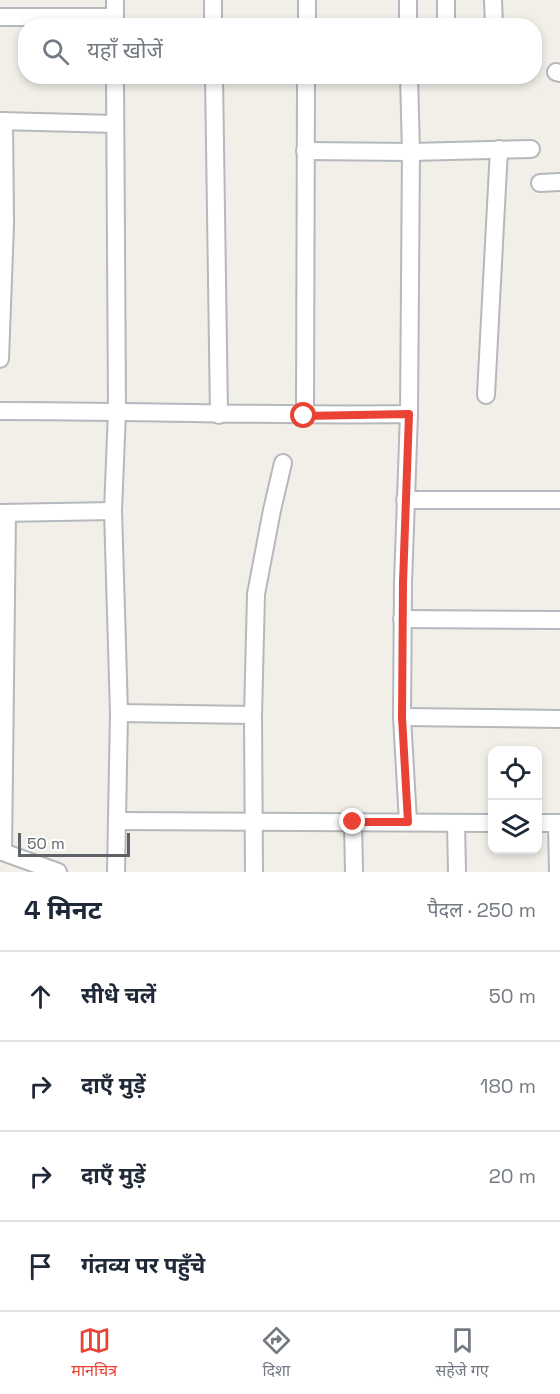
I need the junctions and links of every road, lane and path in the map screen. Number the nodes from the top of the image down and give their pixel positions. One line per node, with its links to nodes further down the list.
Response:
1 (213, 0): 8 (street)
2 (307, 0): 9 (street)
3 (408, 0): 10 (street)
4 (446, 0): 11 (street)
5 (493, 0): 12 (street)
6 (115, 14): 7 (street)
7 (0, 17)
8 (213, 18)
9 (307, 18)
10 (408, 18)
11 (446, 18)
12 (494, 18)
13 (115, 84): 18 (street)
14 (214, 84): 32 (street)
15 (306, 84): 21 (street)
16 (409, 84): 22 (street)
17 (2, 121): 18 (street); 25 (street)
18 (115, 124): 30 (street)
19 (499, 149): 20 (street); 22 (street); 28 (street)
20 (531, 149)
21 (304, 151): 22 (street); 33 (street)
22 (411, 152): 31 (street)
23 (560, 182): 24 (street)
24 (540, 183)
25 (3, 224): 26 (street)
26 (1, 303): 27 (street)
27 (0, 359)
28 (486, 395)
29 (0, 411): 30 (street)
30 (117, 411): 32 (street); 37 (street)
31 (409, 414): 33 (street); 35 (street)
32 (219, 415): 33 (street)
33 (304, 416)
34 (283, 463): 42 (street)
35 (405, 500): 36 (street); 39 (street)
36 (560, 500)
37 (113, 511): 38 (street); 41 (street)
38 (3, 513): 53 (street)
39 (402, 619): 40 (street); 43 (street)
40 (560, 620)
41 (119, 714): 42 (street); 45 (street)
42 (253, 715): 46 (street)
43 (402, 717): 44 (street); 48 (street)
44 (560, 719)
45 (118, 821): 46 (street); 55 (street)
46 (253, 822): 47 (street); 56 (street)
47 (353, 822): 48 (street); 57 (street)
48 (408, 822): 49 (street)
49 (456, 823): 50 (street); 58 (street)
50 (488, 823)
51 (542, 823): 52 (street)
52 (559, 823): 59 (street)
53 (2, 851): 54 (street)
54 (58, 872)
55 (116, 872)
56 (254, 872)
57 (354, 872)
58 (458, 872)
59 (558, 872)

